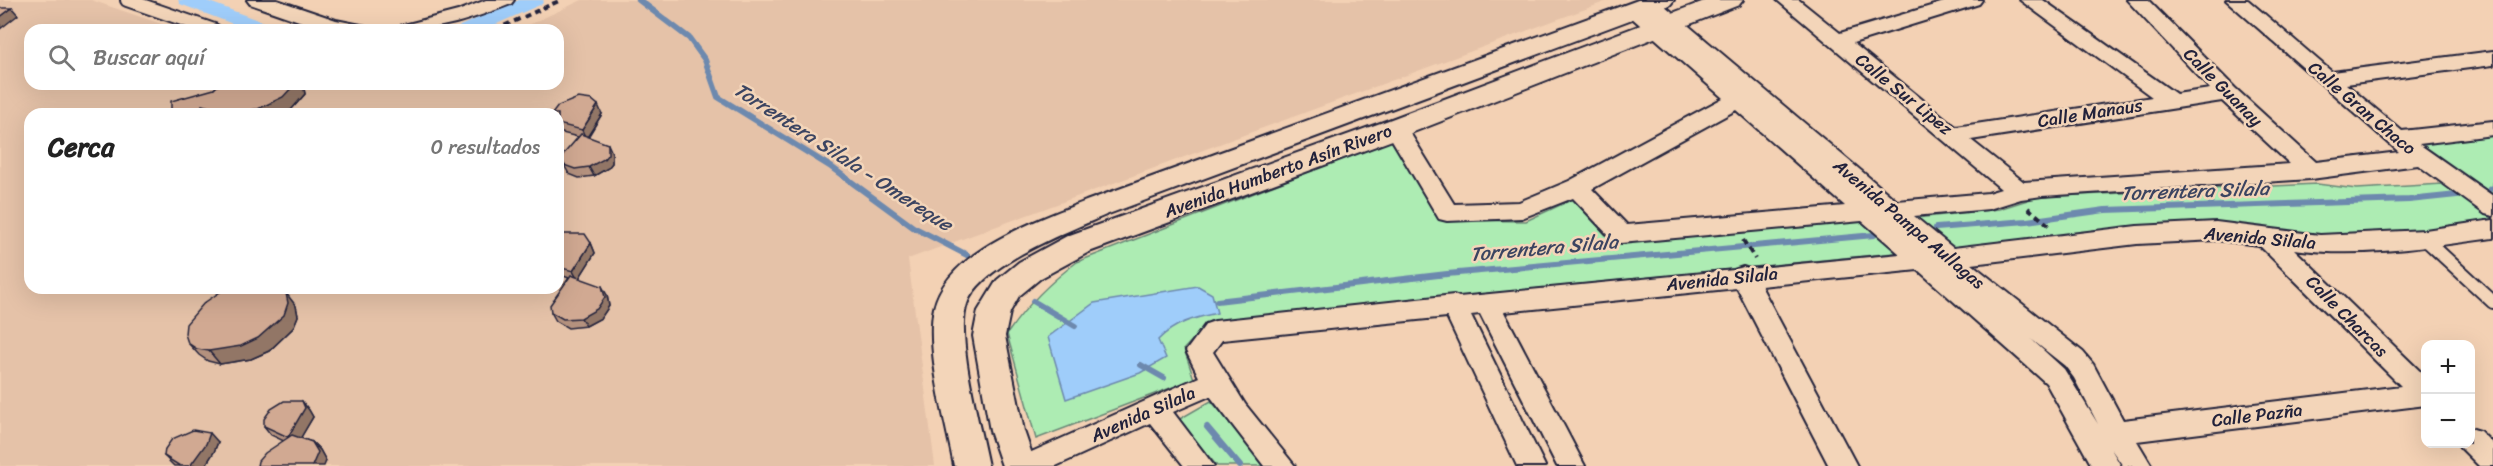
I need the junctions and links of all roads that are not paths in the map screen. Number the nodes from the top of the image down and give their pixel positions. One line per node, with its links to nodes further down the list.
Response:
1 (128, 0): 11 (lane)
2 (257, 0): 12 (street)
3 (504, 0): 13 (street)
4 (1730, 0): 10 (street, Avenida Humberto Asín Rivero)
5 (1787, 0): 14 (street, Calle Sur Lipez)
6 (1972, 0): 14 (street)
7 (2030, 0): 19 (street)
8 (2137, 0): 17 (street, Calle Guanay)
9 (2236, 0): 16 (street, Calle Gran Chaco)
10 (1654, 13): 18 (street, Avenida Pampa Aullagas); 20 (street, Avenida Humberto Asín Rivero); 29 (street, Avenida Pampa Aullagas); 31 (street, Avenida Humberto Asín Rivero)
11 (197, 24)
12 (327, 24)
13 (430, 24)
14 (1838, 41): 22 (street, Calle Sur Lipez)
15 (2493, 58): 16 (street)
16 (2328, 79): 23 (street, Calle Gran Chaco)
17 (2227, 93): 19 (street, Calle Manaus); 25 (street, Calle Guanay)
18 (1738, 99): 26 (street); 30 (street, Avenida Pampa Aullagas)
19 (2170, 100): 22 (street, Calle Manaus)
20 (1396, 128): 26 (street); 31 (street, Avenida Humberto Asín Rivero)
21 (2493, 128): 23 (street)
22 (1954, 135): 27 (street, Calle Sur Lipez)
23 (2397, 139): 24 (street, Calle Gran Chaco)
24 (2420, 157): 25 (street); 28 (street, Calle Gran Chaco)
25 (2311, 171): 27 (street)
26 (1577, 187): 30 (street)
27 (2019, 191): 29 (street)
28 (2493, 208)
29 (1892, 211): 30 (street); 35 (street, Avenida Pampa Aullagas)
30 (1865, 212): 35 (street, Avenida Pampa Aullagas)
31 (1105, 219): 48 (street, Avenida Humberto Asín Rivero); 49 (street, Avenida Humberto Asín Rivero)
32 (2493, 228): 34 (street, Avenida Silala)
33 (2268, 239): 34 (street, Avenida Silala); 35 (street, Avenida Silala); 41 (street, Calle Charcas)
34 (2425, 239): 37 (lane)
35 (1936, 259): 36 (street, Avenida Silala); 44 (street, Avenida Pampa Aullagas); 45 (street, Avenida Pampa Aullagas)
36 (1748, 266): 38 (street, Avenida Silala); 55 (street)
37 (2493, 302)
38 (1487, 303): 39 (street, Avenida Silala); 54 (street)
39 (1454, 305): 40 (street, Avenida Silala); 53 (street)
40 (1214, 382): 43 (street, Avenida Silala); 52 (street)
41 (2421, 389)
42 (2421, 395): 44 (street, Calle Pazña)
43 (1154, 408): 50 (street, Avenida Silala); 51 (street)
44 (2115, 432): 45 (street, Calle Pazña); 57 (street, Avenida Pampa Aullagas)
45 (2088, 436): 56 (street, Avenida Pampa Aullagas)
46 (2475, 444): 47 (street)
47 (2493, 462)
48 (971, 466)
49 (1019, 466)
50 (1028, 466)
51 (1200, 466)
52 (1281, 466)
53 (1531, 466)
54 (1571, 466)
55 (1843, 466)
56 (2108, 466)
57 (2138, 466)

